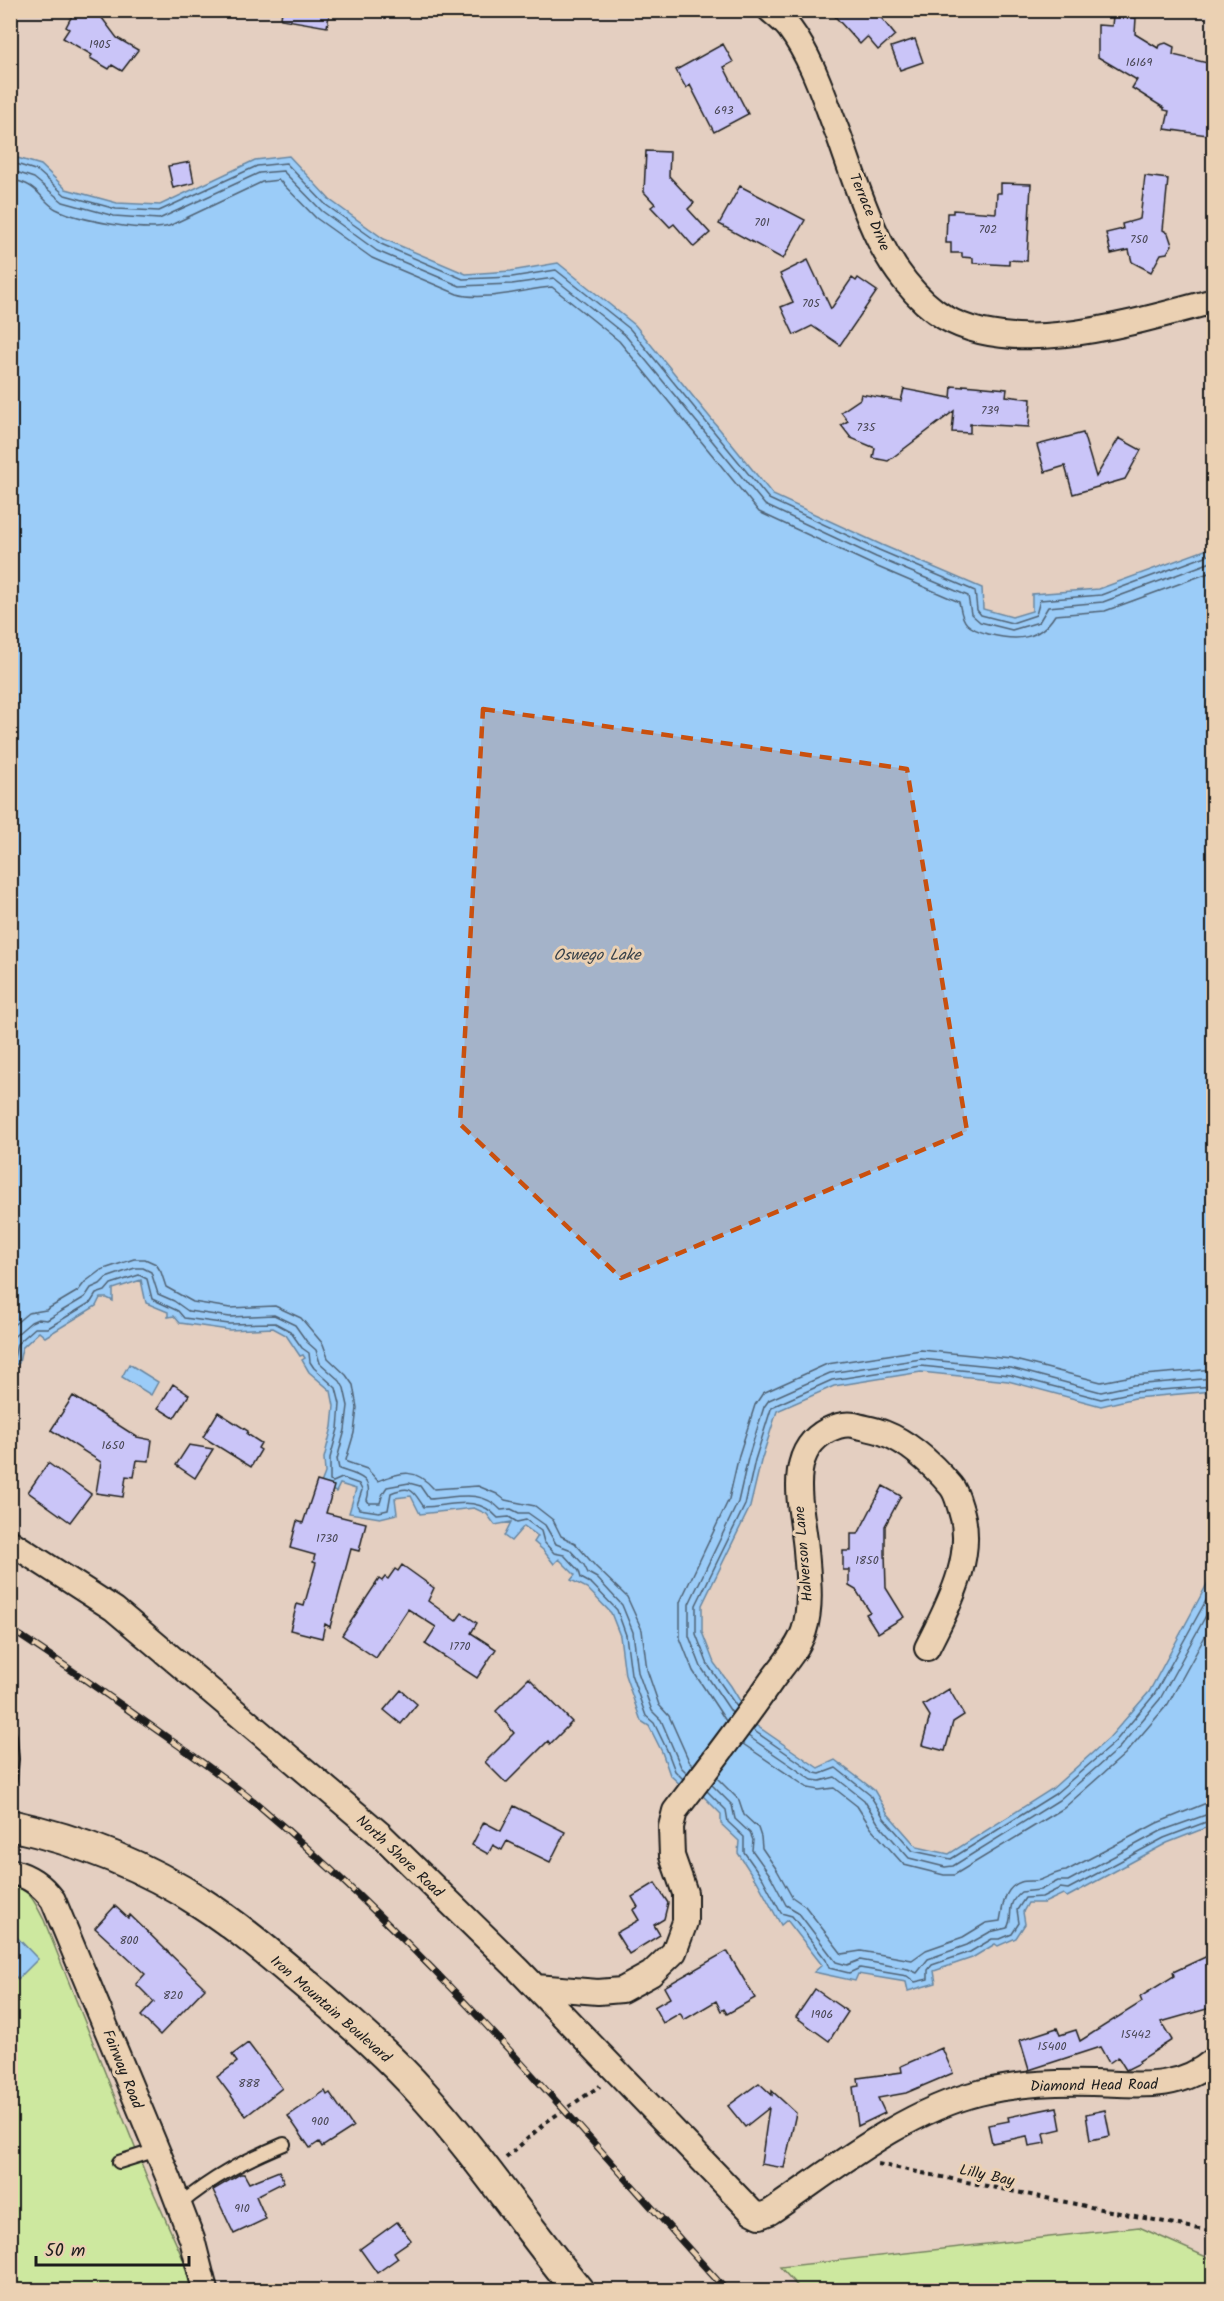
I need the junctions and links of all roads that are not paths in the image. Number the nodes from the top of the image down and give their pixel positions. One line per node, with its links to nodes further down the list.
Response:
1 (770, 10): 2 (street, Terrace Drive)
2 (1214, 301)
3 (10, 1542): 9 (street, North Shore Road)
4 (927, 1648): 9 (street, Halverson Lane)
5 (10, 1737): 6 (lane)
6 (10, 1779)
7 (10, 1825): 17 (street, Iron Mountain Boulevard)
8 (10, 1871): 12 (street, Fairway Road)
9 (536, 1987): 15 (street, North Shore Road)
10 (1214, 2060): 15 (street, Diamond Head Road)
11 (284, 2144): 14 (lane)
12 (157, 2150): 13 (lane); 14 (street, Fairway Road)
13 (119, 2162)
14 (179, 2205): 16 (street, Fairway Road)
15 (752, 2212)
16 (205, 2290)
17 (578, 2290)

